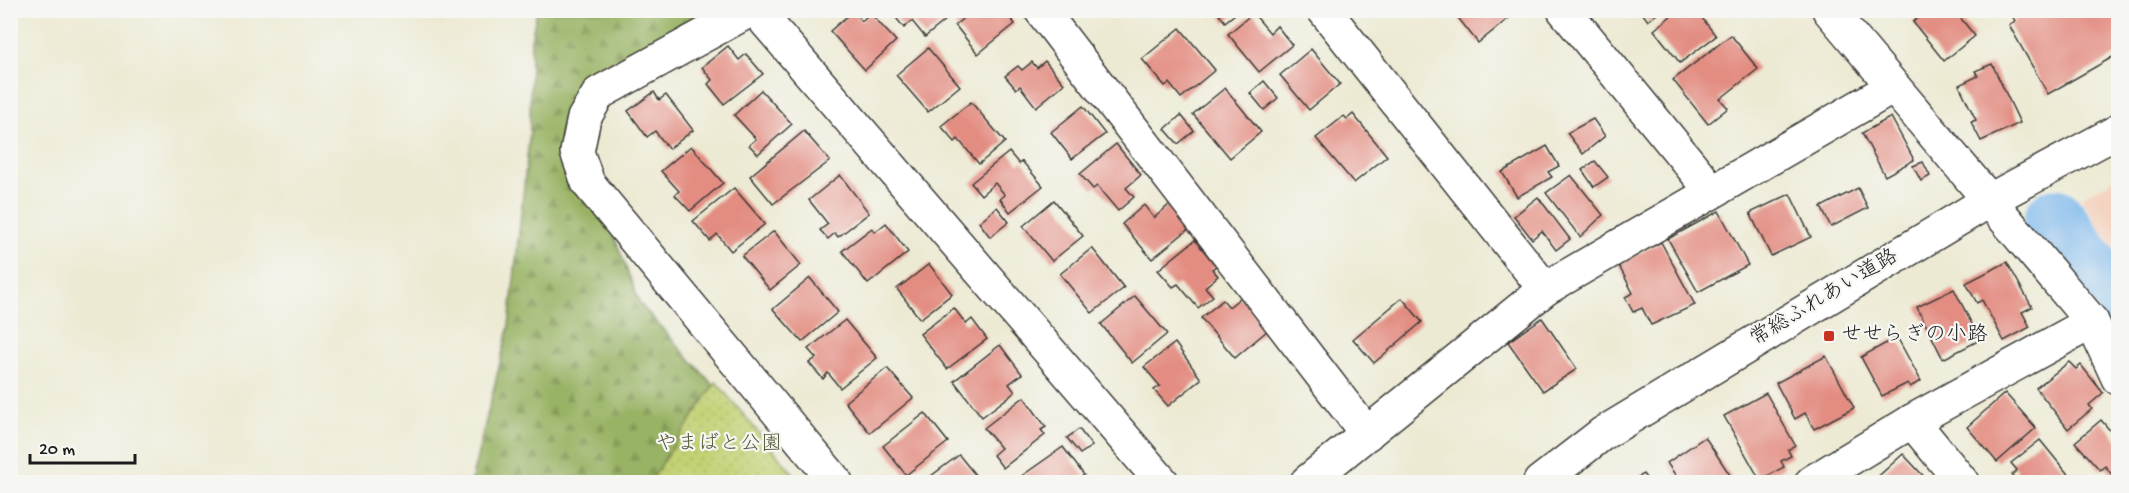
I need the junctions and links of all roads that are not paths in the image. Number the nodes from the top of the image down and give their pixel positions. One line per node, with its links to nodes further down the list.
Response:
1 (750, 10): 16 (street)
2 (756, 10): 17 (street)
3 (1041, 10): 15 (street)
4 (1324, 10): 11 (street)
5 (1564, 10): 9 (street)
6 (1829, 10): 7 (street)
7 (1893, 87): 9 (street); 10 (street)
8 (2118, 131): 10 (street, 常総ふれあい道路)
9 (1711, 190): 11 (street)
10 (1989, 200): 12 (street); 19 (street, 常総ふれあい道路)
11 (1545, 289): 15 (street)
12 (2092, 322): 13 (street); 14 (street)
13 (2118, 378)
14 (1912, 421): 20 (street); 21 (street)
15 (1367, 435): 18 (street)
16 (836, 483)
17 (1162, 483)
18 (1307, 483)
19 (1540, 483)
20 (1812, 483)
21 (1962, 483)

